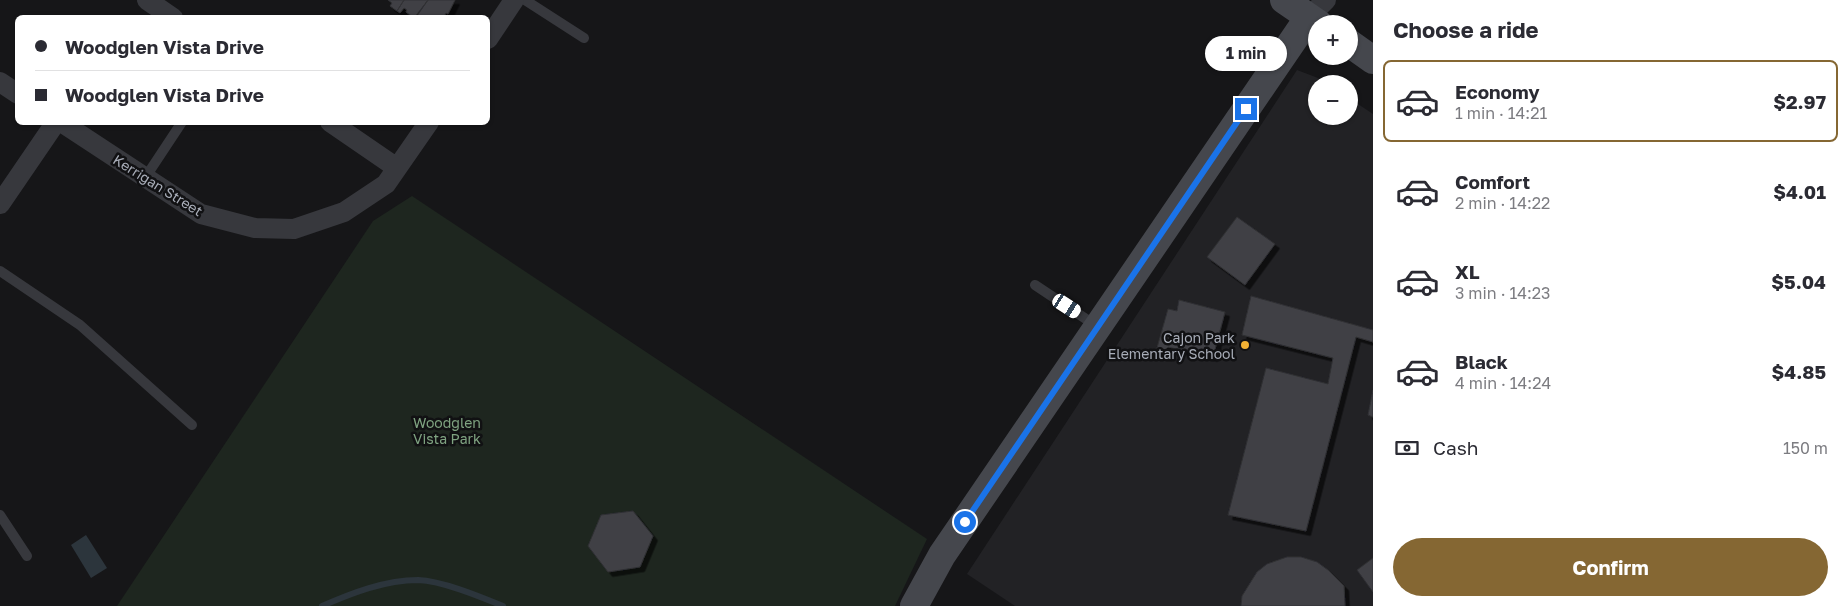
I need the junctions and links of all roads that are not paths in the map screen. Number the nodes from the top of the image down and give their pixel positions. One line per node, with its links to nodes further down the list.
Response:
1 (147, 0): 6 (street)
2 (514, 0): 7 (street)
3 (525, 0): 8 (lane)
4 (1284, 0): 5 (main road)
5 (1318, 14): 23 (main road)
6 (169, 15)
7 (490, 36)
8 (584, 38)
9 (1358, 50): 10 (main road)
10 (1373, 60)
11 (0, 82): 12 (street)
12 (15, 92)
13 (54, 125): 20 (street)
14 (66, 125): 19 (street, Kerrigan Street)
15 (180, 125): 19 (lane)
16 (334, 125): 18 (street)
17 (427, 125): 18 (street, Kerrigan Street)
18 (397, 168): 19 (street, Kerrigan Street)
19 (145, 178)
20 (0, 204)
21 (0, 271): 24 (lane)
22 (1035, 286): 23 (lane)
23 (1099, 327): 27 (main road)
24 (192, 425)
25 (0, 515): 26 (lane)
26 (27, 556)
27 (914, 606)

